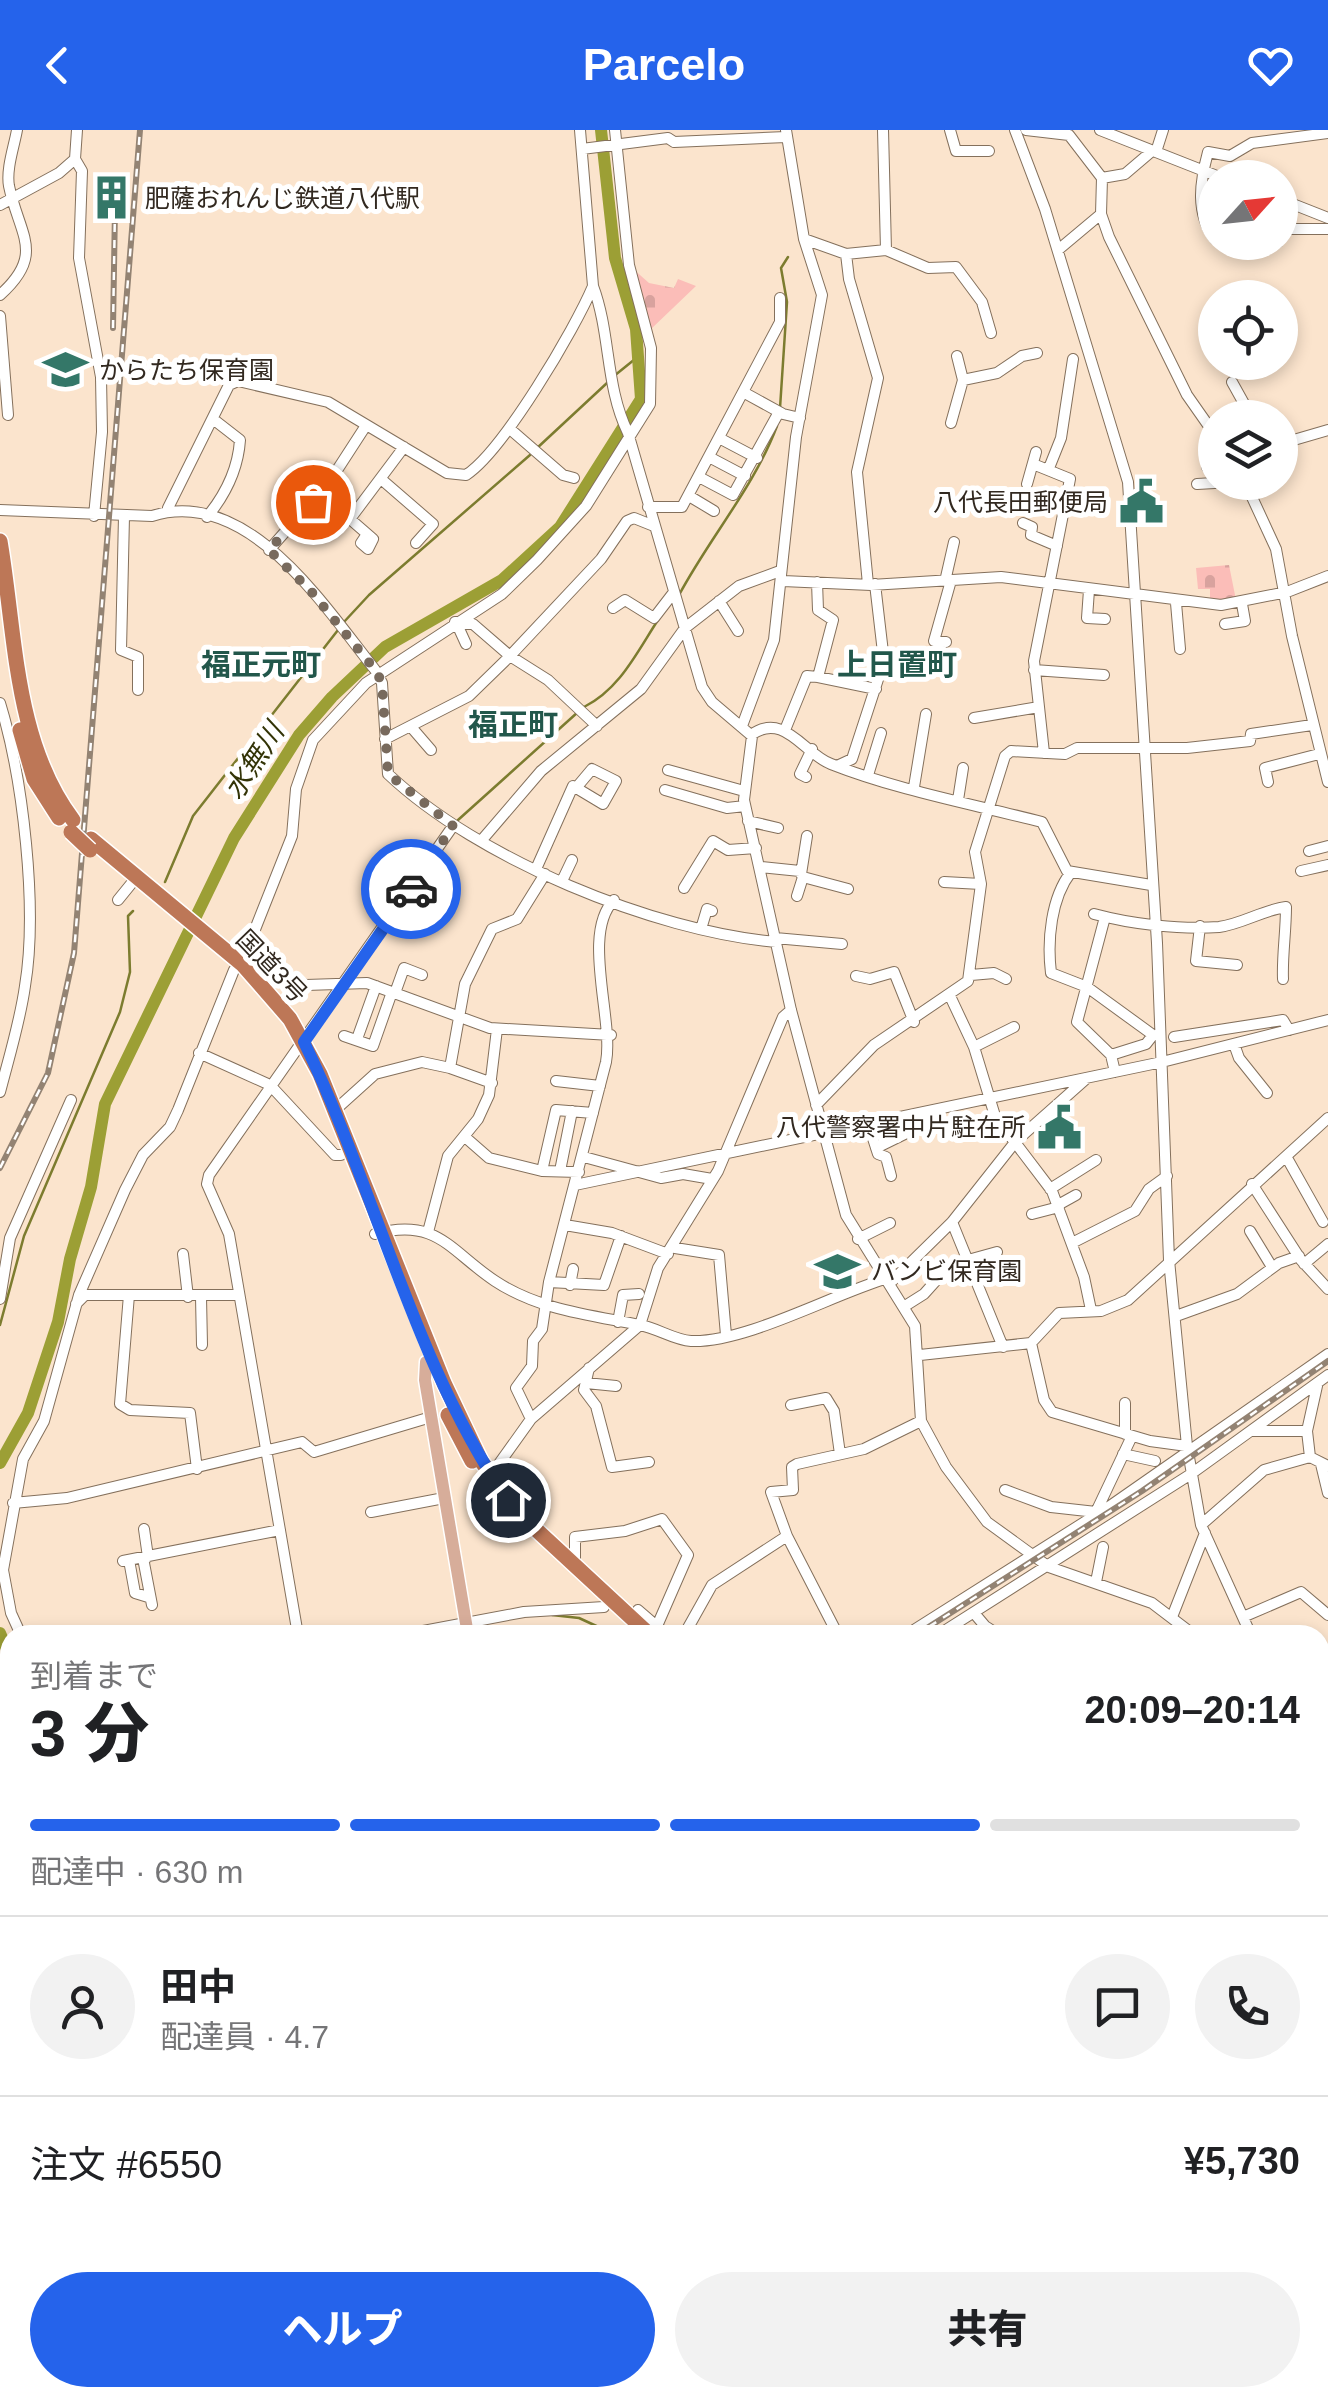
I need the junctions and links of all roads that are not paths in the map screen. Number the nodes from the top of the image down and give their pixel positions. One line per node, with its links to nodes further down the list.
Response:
1 (18, 130): 23 (street)
2 (77, 130): 19 (street)
3 (580, 130): 16 (street)
4 (615, 130): 15 (street)
5 (883, 130): 31 (street)
6 (950, 130): 17 (street)
7 (1015, 130): 32 (street)
8 (1026, 130): 11 (street)
9 (1100, 130): 18 (street)
10 (1163, 130): 18 (street)
11 (1070, 132): 22 (street)
12 (1328, 132): 20 (street)
13 (786, 133): 14 (street); 30 (street)
14 (673, 136): 15 (street)
15 (616, 145): 16 (street); 55 (street)
16 (587, 148): 34 (street)
17 (988, 151)
18 (1154, 151): 21 (street); 22 (street)
19 (75, 158): 23 (street); 73 (street)
20 (1206, 160)
21 (1198, 168)
22 (1102, 178): 26 (street)
23 (14, 198): 24 (street); 35 (street)
24 (0, 205)
25 (1298, 207): 27 (street)
26 (1101, 214): 32 (street); 46 (street)
27 (1328, 218)
28 (1328, 228): 29 (street)
29 (1298, 229)
30 (804, 238): 33 (street); 49 (street)
31 (886, 250): 33 (street); 38 (street)
32 (1058, 250): 93 (street)
33 (846, 254): 88 (street)
34 (593, 286): 53 (street); 55 (street)
35 (0, 295)
36 (780, 298): 44 (street)
37 (0, 316): 48 (street)
38 (991, 332)
39 (1037, 353): 42 (street)
40 (957, 356): 42 (street)
41 (1073, 359): 61 (street)
42 (963, 380): 51 (street)
43 (1232, 382): 45 (street)
44 (743, 392): 47 (street); 56 (street)
45 (1242, 400)
46 (1198, 410)
47 (780, 412): 49 (street); 60 (street)
48 (8, 415)
49 (800, 418): 84 (street)
50 (214, 420): 52 (street); 70 (street); 75 (street)
51 (951, 424)
52 (365, 426): 58 (street); 83 (street)
53 (510, 429): 58 (street); 65 (street)
54 (1328, 430): 57 (street)
55 (628, 436): 69 (street); 100 (street)
56 (720, 438): 59 (street); 60 (street)
57 (1298, 439)
58 (404, 447): 64 (street)
59 (709, 458): 62 (street); 63 (street)
60 (757, 458): 63 (street)
61 (1050, 468): 66 (street); 82 (street)
62 (699, 476): 63 (street); 67 (street)
63 (745, 476)
64 (381, 478): 78 (street); 80 (street)
65 (574, 478)
66 (1027, 484)
67 (688, 496): 69 (street); 72 (street)
68 (1254, 500): 92 (street)
69 (648, 507): 77 (street)
70 (168, 508): 74 (street); 75 (street)
71 (0, 510): 73 (street)
72 (714, 510)
73 (94, 516): 74 (street)
74 (124, 516): 114 (street)
75 (207, 517): 83 (street)
76 (1023, 523): 82 (street)
77 (654, 526): 91 (street); 109 (street)
78 (367, 534)
79 (0, 542): 148 (highway, 国道3号)
80 (416, 542)
81 (954, 542): 86 (street)
82 (1056, 546): 89 (street)
83 (269, 550): 111 (street)
84 (781, 576): 87 (street); 94 (street); 124 (street)
85 (1328, 576): 92 (street)
86 (948, 580): 88 (street); 89 (street); 104 (street)
87 (817, 582): 88 (street); 113 (street)
88 (872, 584): 115 (street)
89 (1047, 584): 90 (street); 108 (street)
90 (1088, 590): 93 (street); 99 (street)
91 (674, 592): 97 (street); 102 (street)
92 (1287, 592): 96 (street); 121 (street)
93 (1136, 597): 95 (street); 128 (street)
94 (719, 601): 102 (street); 103 (street)
95 (1176, 603): 96 (street); 107 (street)
96 (1242, 604): 101 (street)
97 (613, 608)
98 (0, 609): 120 (highway, 国道3号)
99 (1104, 620)
100 (455, 622): 105 (street); 109 (street); 111 (street)
101 (1225, 624)
102 (686, 628): 122 (street); 124 (street)
103 (738, 631)
104 (946, 642)
105 (466, 644)
106 (1021, 650): 108 (street)
107 (1180, 650)
108 (1035, 652): 110 (street)
109 (510, 656): 122 (street); 123 (street)
110 (1034, 670): 112 (street); 117 (street)
111 (376, 673): 127 (street); 188 (street)
112 (1104, 675)
113 (818, 676): 115 (street); 125 (street)
114 (138, 690)
115 (876, 690): 133 (street)
116 (0, 703): 120 (street)
117 (1039, 707): 119 (street); 131 (street)
118 (926, 714): 140 (street)
119 (974, 718)
120 (13, 724): 148 (highway, 国道3号); 219 (street)
121 (1312, 725): 128 (street); 132 (street)
122 (597, 726): 152 (street)
123 (412, 728): 127 (street); 130 (street)
124 (746, 730): 125 (street); 143 (street)
125 (785, 730): 129 (street)
126 (880, 733): 136 (street)
127 (385, 739): 149 (street)
128 (1145, 747): 131 (street); 168 (street)
129 (812, 749): 133 (street); 137 (street)
130 (431, 750)
131 (1044, 754): 146 (street)
132 (1319, 754): 138 (street); 139 (street)
133 (837, 766): 136 (street)
134 (962, 768): 144 (street)
135 (668, 770): 143 (street)
136 (868, 775): 140 (street)
137 (806, 777)
138 (1268, 782)
139 (1328, 782)
140 (914, 787): 144 (street)
141 (576, 788): 161 (street)
142 (665, 790): 145 (street)
143 (744, 790): 145 (street)
144 (958, 800): 146 (street)
145 (745, 806): 147 (street)
146 (989, 808): 162 (street); 167 (street)
147 (748, 822): 150 (street); 155 (street)
148 (72, 826): 153 (highway, 国道3号)
149 (453, 826): 152 (street); 188 (street)
150 (778, 828)
151 (807, 836): 163 (street)
152 (481, 841): 161 (street)
153 (91, 844): 166 (highway, 国道3号); 175 (highway, 国道3号)
154 (1328, 846): 156 (street)
155 (756, 848): 159 (street); 169 (street)
156 (1309, 851)
157 (572, 860): 164 (street)
158 (1328, 864): 160 (street)
159 (761, 867): 163 (street); 179 (street)
160 (1300, 870)
161 (540, 871): 164 (street); 194 (street)
162 (1071, 872): 168 (street); 190 (street)
163 (802, 875): 170 (street); 171 (street)
164 (562, 881): 173 (street)
165 (944, 882): 167 (street)
166 (130, 884): 172 (street); 175 (highway, 国道3号)
167 (981, 884): 184 (street)
168 (1151, 885): 176 (street)
169 (684, 888)
170 (848, 890)
171 (797, 896)
172 (118, 900)
173 (614, 900): 178 (street); 201 (street)
174 (712, 911): 178 (street)
175 (176, 916): 181 (highway, 国道3号)
176 (1155, 923): 177 (street); 190 (street); 211 (street)
177 (1200, 926): 182 (street); 187 (street)
178 (701, 929): 179 (street)
179 (776, 940): 180 (street); 193 (street)
180 (842, 944)
181 (234, 965): 206 (highway, 国道3号); 209 (street)
182 (1236, 965)
183 (422, 975): 191 (street)
184 (970, 975): 186 (street); 192 (street)
185 (856, 976): 196 (street)
186 (1006, 979)
187 (1283, 980)
188 (343, 984): 189 (street); 206 (street)
189 (376, 986): 191 (street); 204 (street)
190 (1087, 987): 210 (street); 210 (street)
191 (393, 993): 194 (street); 204 (street)
192 (950, 996): 196 (street); 207 (street)
193 (791, 1010): 223 (street); 236 (street)
194 (459, 1018): 199 (street); 212 (street)
195 (1328, 1020): 200 (street)
196 (914, 1022): 223 (street)
197 (1014, 1028): 207 (street)
198 (1220, 1028): 200 (street); 203 (street); 208 (street)
199 (498, 1029): 201 (street); 216 (street)
200 (1289, 1030): 205 (street)
201 (612, 1034): 218 (street)
202 (344, 1036): 204 (street)
203 (1174, 1037)
204 (357, 1039)
205 (1234, 1044): 208 (street); 220 (street)
206 (302, 1046): 217 (street); 224 (highway, 国道3号); 234 (highway, 国道3号)
207 (974, 1047): 222 (street)
208 (1221, 1048): 211 (street)
209 (199, 1053): 217 (street); 281 (street)
210 (1112, 1055): 213 (street)
211 (1162, 1062): 213 (street); 244 (street)
212 (450, 1068): 216 (street); 224 (street)
213 (1116, 1072): 214 (street)
214 (1087, 1078): 222 (street); 232 (street)
215 (556, 1081): 218 (street)
216 (492, 1083): 231 (street)
217 (270, 1085): 234 (street); 277 (street)
218 (600, 1086): 227 (street)
219 (0, 1092)
220 (1267, 1094)
221 (71, 1100): 280 (street)
222 (988, 1100): 226 (street); 232 (street)
223 (816, 1105): 230 (street)
224 (334, 1111): 258 (highway, 国道3号)
225 (572, 1111): 227 (street); 239 (street); 240 (street)
226 (932, 1112): 229 (street); 233 (street)
227 (593, 1113): 235 (street)
228 (1328, 1118): 237 (street)
229 (869, 1126): 230 (street); 233 (street)
230 (823, 1136): 236 (street); 260 (street)
231 (465, 1138): 239 (street); 257 (street)
232 (1016, 1141): 248 (street); 252 (street)
233 (876, 1148): 243 (street)
234 (341, 1155): 258 (highway, 国道3号)
235 (584, 1157): 241 (street); 242 (street)
236 (724, 1157): 242 (street); 245 (street)
237 (1287, 1158): 246 (street); 253 (street)
238 (1096, 1160): 248 (street)
239 (542, 1171): 240 (street)
240 (560, 1172): 241 (street)
241 (580, 1172): 247 (street)
242 (643, 1172): 245 (street); 247 (street)
243 (891, 1176)
244 (1167, 1176): 261 (street); 267 (street)
245 (712, 1179): 263 (street)
246 (1252, 1184): 267 (street); 268 (street)
247 (575, 1185): 255 (street)
248 (1050, 1189): 250 (street)
249 (1076, 1195): 250 (street)
250 (1059, 1206): 251 (street); 261 (street)
251 (1032, 1214)
252 (952, 1222): 266 (street); 271 (street)
253 (1323, 1222)
254 (890, 1223): 260 (street)
255 (565, 1225): 259 (street); 272 (street)
256 (1250, 1231): 269 (street)
257 (428, 1232): 258 (street); 282 (street)
258 (379, 1233): 299 (highway, 国道3号)
259 (621, 1236): 263 (street); 273 (street)
260 (858, 1239): 271 (street)
261 (1072, 1243): 284 (street)
262 (1328, 1244): 268 (street)
263 (672, 1251): 287 (street); 288 (street)
264 (998, 1252): 266 (street)
265 (183, 1254): 279 (street)
266 (971, 1260): 283 (street); 291 (street)
267 (1169, 1260): 284 (street); 285 (street)
268 (1301, 1260): 269 (street); 274 (street)
269 (1272, 1267): 285 (street)
270 (573, 1268): 273 (street)
271 (889, 1280): 283 (street); 288 (street)
272 (550, 1282): 273 (street); 282 (street)
273 (570, 1285)
274 (1328, 1289)
275 (640, 1294): 286 (street)
276 (129, 1295): 279 (street); 281 (street); 318 (street)
277 (236, 1295): 278 (street); 311 (street)
278 (202, 1296): 279 (street); 290 (street)
279 (188, 1297)
280 (0, 1300)
281 (76, 1304): 324 (street)
282 (544, 1304): 286 (street); 304 (street)
283 (905, 1306): 292 (street)
284 (1090, 1310): 289 (street)
285 (1176, 1316): 310 (street)
286 (618, 1322): 287 (street)
287 (640, 1325): 288 (street); 294 (street)
288 (726, 1335)
289 (1031, 1343): 291 (street); 306 (street)
290 (202, 1345)
291 (1003, 1348): 292 (street)
292 (920, 1354): 305 (street)
293 (1328, 1354): 310 (street)
294 (590, 1368): 296 (street); 304 (street)
295 (1328, 1376): 298 (street)
296 (586, 1383): 297 (street); 316 (street)
297 (616, 1386)
298 (1317, 1386): 307 (street); 308 (street)
299 (436, 1388): 303 (main road); 320 (highway, 国道3号); 336 (highway, 国道3号)
300 (1125, 1403): 309 (street)
301 (791, 1405): 312 (street)
302 (1098, 1412): 306 (street)
303 (431, 1417): 311 (street); 323 (main road)
304 (531, 1419): 320 (street)
305 (921, 1421): 312 (street); 332 (street)
306 (1094, 1426): 309 (street)
307 (1307, 1430): 308 (street); 314 (street)
308 (1253, 1432): 319 (street)
309 (1128, 1435): 310 (street); 313 (street)
310 (1188, 1449): 319 (street); 332 (street)
311 (266, 1452): 318 (street); 328 (street)
312 (840, 1454): 329 (street)
313 (1123, 1454): 315 (street); 321 (street)
314 (1310, 1457): 317 (street); 327 (street)
315 (1155, 1461)
316 (649, 1462)
317 (1324, 1465): 322 (street)
318 (197, 1469): 324 (street)
319 (1191, 1474): 327 (street); 334 (street)
320 (491, 1475): 333 (highway, 国道3号)
321 (1005, 1490)
322 (1328, 1493)
323 (444, 1498): 325 (street); 344 (main road)
324 (12, 1503): 342 (street)
325 (371, 1512)
326 (144, 1529): 331 (street)
327 (1203, 1529): 340 (street); 341 (street)
328 (280, 1530): 331 (street); 343 (street)
329 (787, 1536): 350 (street); 351 (street)
330 (1103, 1547): 335 (street)
331 (145, 1557): 331 (street)
332 (1032, 1557): 334 (street); 352 (street)
333 (575, 1567): 347 (highway, 国道3号); 349 (street)
334 (1048, 1567): 335 (street); 338 (street)
335 (1096, 1577): 340 (street)
336 (604, 1607): 345 (street); 346 (highway, 国道3号)
337 (638, 1610): 348 (street)
338 (974, 1613): 353 (street); 354 (street)
339 (1328, 1615): 341 (street)
340 (1172, 1617): 355 (street)
341 (1243, 1617): 356 (street)
342 (17, 1625)
343 (296, 1625)
344 (466, 1625)
345 (480, 1625)
346 (624, 1625)
347 (649, 1625)
348 (652, 1625)
349 (661, 1625)
350 (690, 1625)
351 (833, 1625)
352 (922, 1625)
353 (954, 1625)
354 (979, 1625)
355 (1182, 1625)
356 (1247, 1625)

